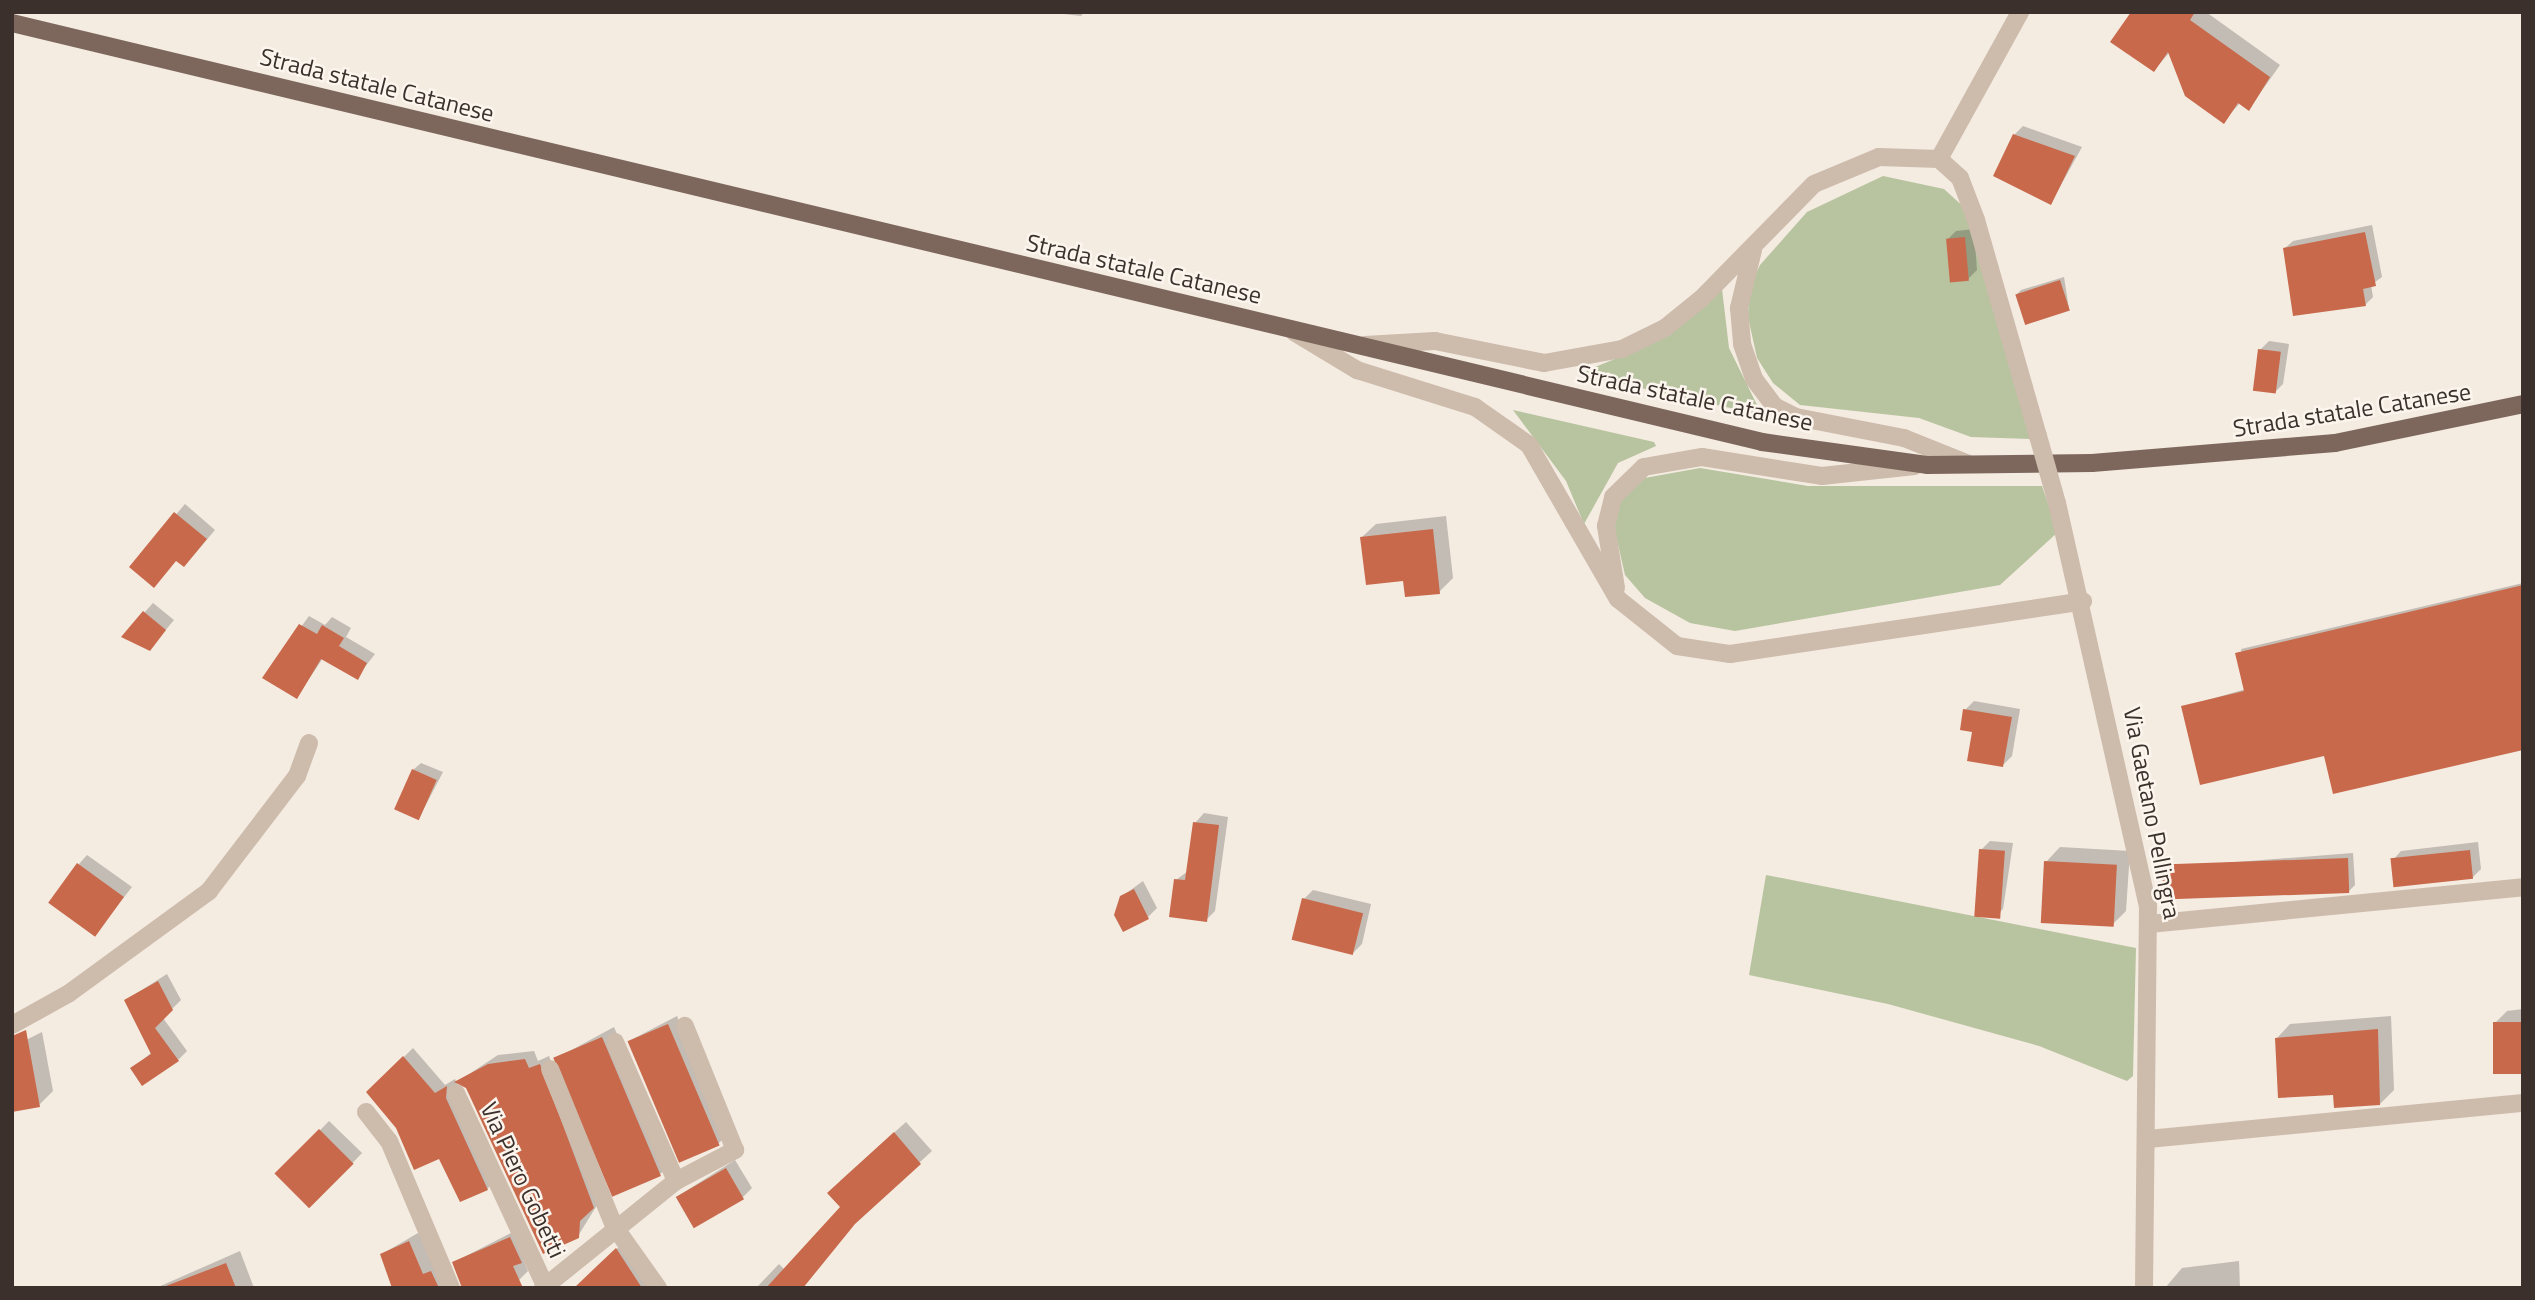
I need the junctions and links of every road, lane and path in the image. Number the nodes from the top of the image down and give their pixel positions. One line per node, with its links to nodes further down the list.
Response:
1 (2020, 12): 3 (street)
2 (12, 23): 5 (main road, Strada statale Catanese)
3 (1940, 159): 4 (street); 11 (street, Via Gaetano Pellingra, bridge)
4 (1757, 241): 6 (street); 9 (street)
5 (1288, 329): 6 (main road, Strada statale Catanese); 10 (street)
6 (1357, 345): 8 (main road, Strada statale Catanese)
7 (2523, 404): 9 (main road, Strada statale Catanese)
8 (1928, 465): 9 (main road, Strada statale Catanese); 10 (street)
9 (1973, 466)
10 (1618, 599): 11 (street)
11 (2083, 601): 14 (street, Via Gaetano Pellingra)
12 (309, 743): 15 (street)
13 (2523, 887): 14 (street)
14 (2149, 924): 22 (street, Via Gaetano Pellingra)
15 (12, 1025)
16 (685, 1026): 23 (street)
17 (615, 1042): 23 (street)
18 (551, 1069): 24 (street)
19 (456, 1093): 25 (street, Via Piero Gobetti)
20 (2523, 1103): 22 (street)
21 (366, 1112): 26 (street)
22 (2148, 1139): 28 (street, Via Gaetano Pellingra)
23 (676, 1181): 24 (street)
24 (614, 1226): 25 (street); 27 (street)
25 (544, 1287)
26 (451, 1288)
27 (658, 1288)
28 (2144, 1288)

